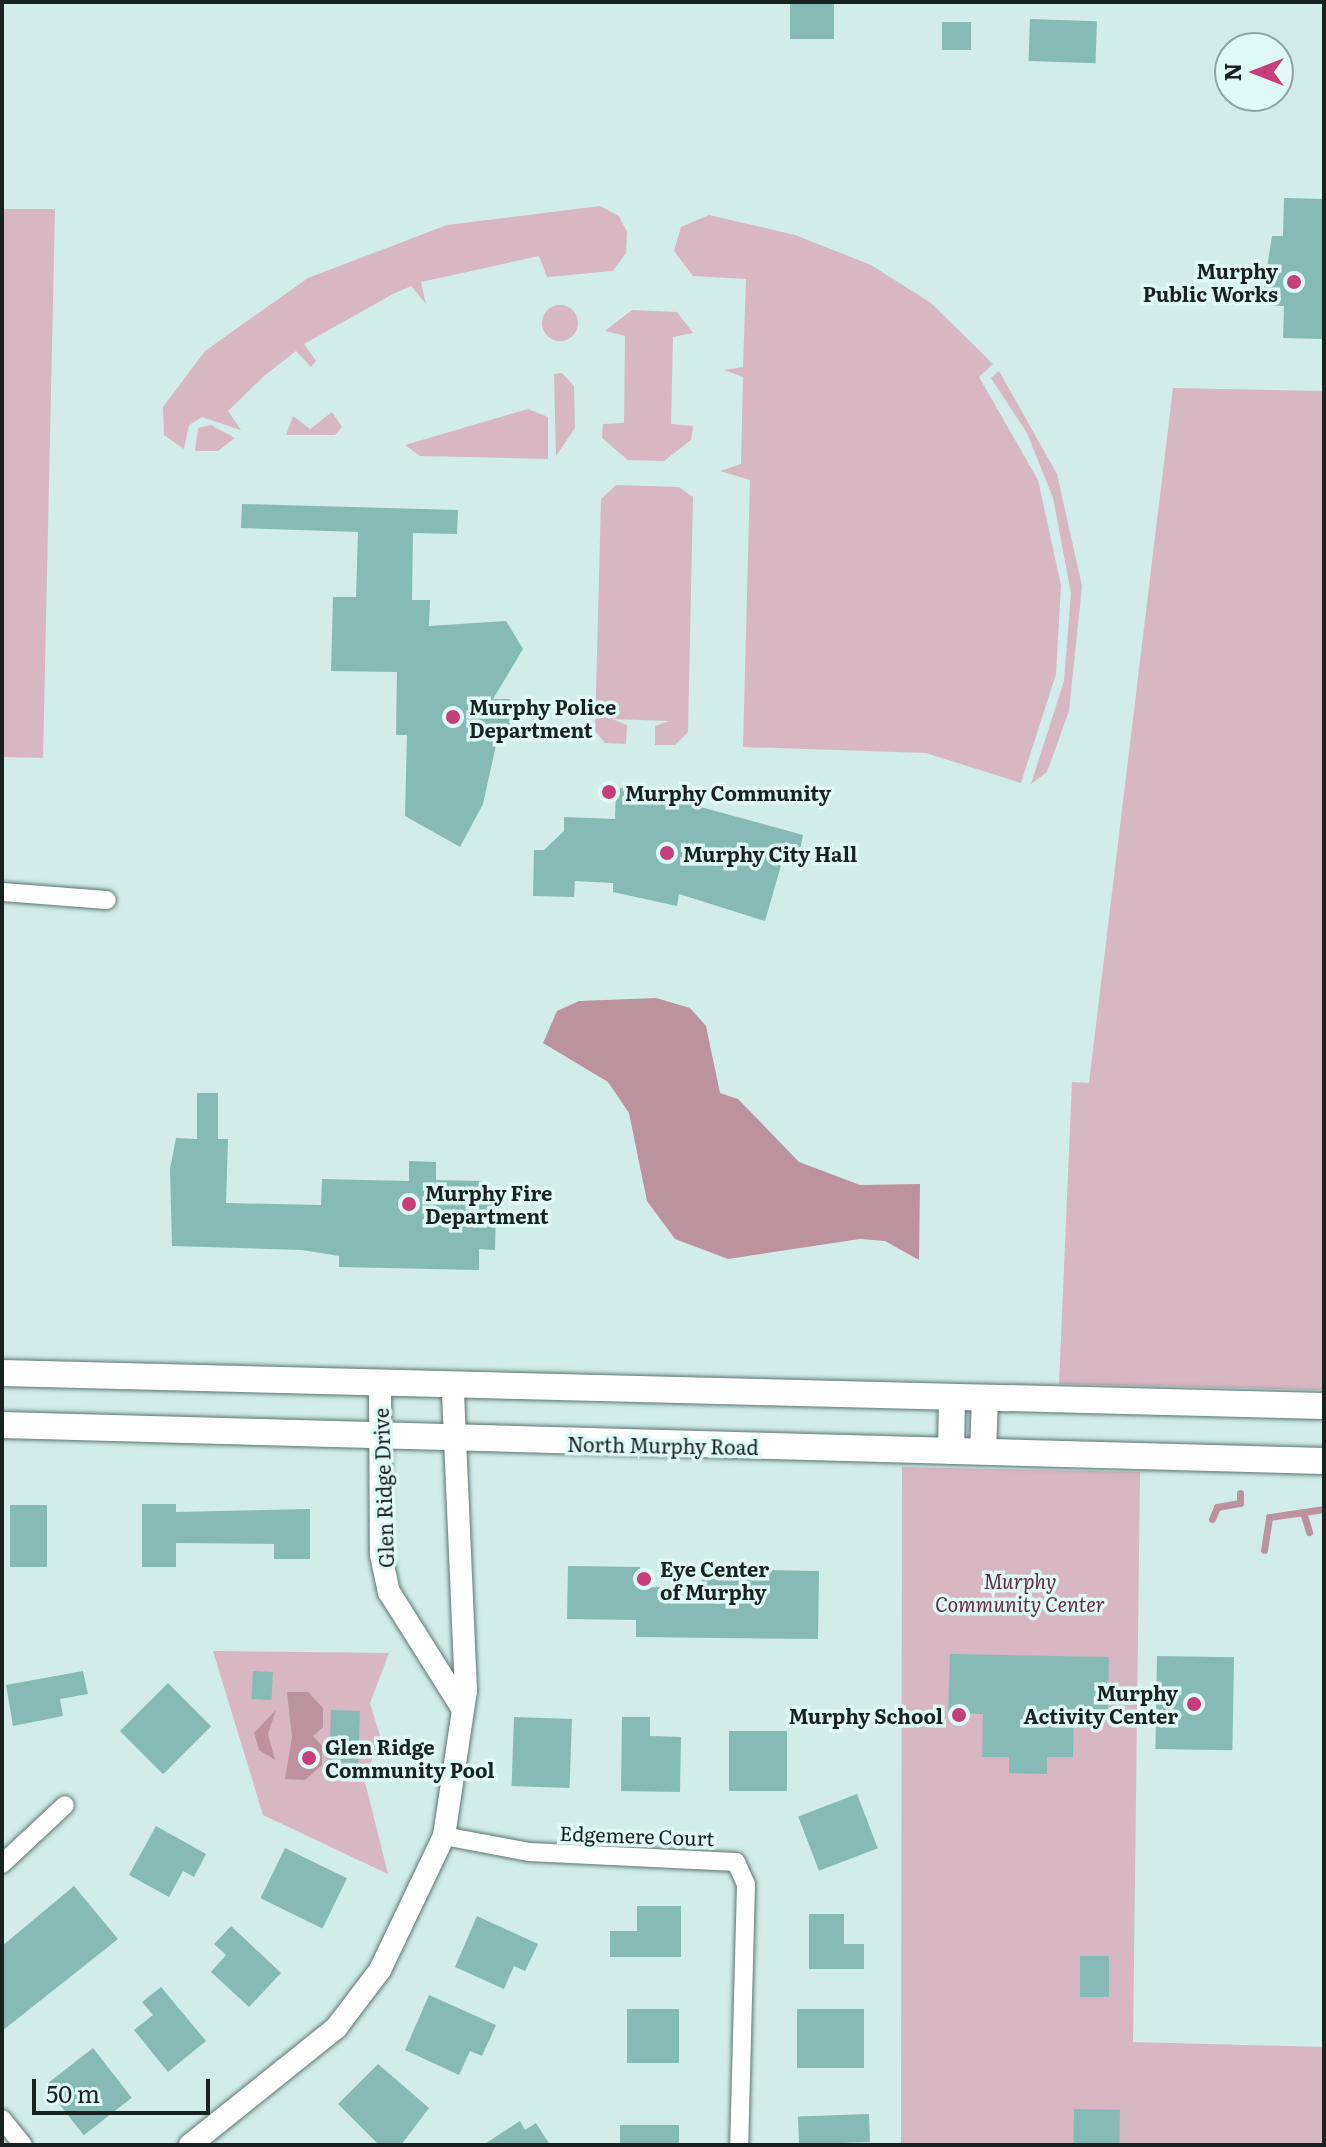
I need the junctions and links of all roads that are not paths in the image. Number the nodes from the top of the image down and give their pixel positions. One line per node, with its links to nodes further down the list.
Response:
1 (2, 892): 2 (street)
2 (107, 900)
3 (2, 1373): 4 (main road)
4 (380, 1385): 5 (main road); 10 (street, Glen Ridge Drive)
5 (453, 1388): 6 (main road); 11 (street)
6 (952, 1399): 7 (main road); 12 (main road)
7 (985, 1400): 8 (main road); 13 (main road)
8 (1324, 1406)
9 (2, 1425): 10 (main road, North Murphy Road)
10 (379, 1439): 11 (main road, North Murphy Road); 15 (street, Glen Ridge Drive)
11 (451, 1442): 12 (main road, North Murphy Road); 15 (street)
12 (951, 1451): 13 (main road, North Murphy Road)
13 (983, 1451): 14 (main road, North Murphy Road)
14 (1324, 1461)
15 (464, 1713): 17 (street)
16 (65, 1805): 18 (street)
17 (444, 1836): 21 (street); 22 (street, Edgemere Court)
18 (2, 1864)
19 (2, 2119): 20 (street)
20 (23, 2145)
21 (190, 2145)
22 (739, 2145)

